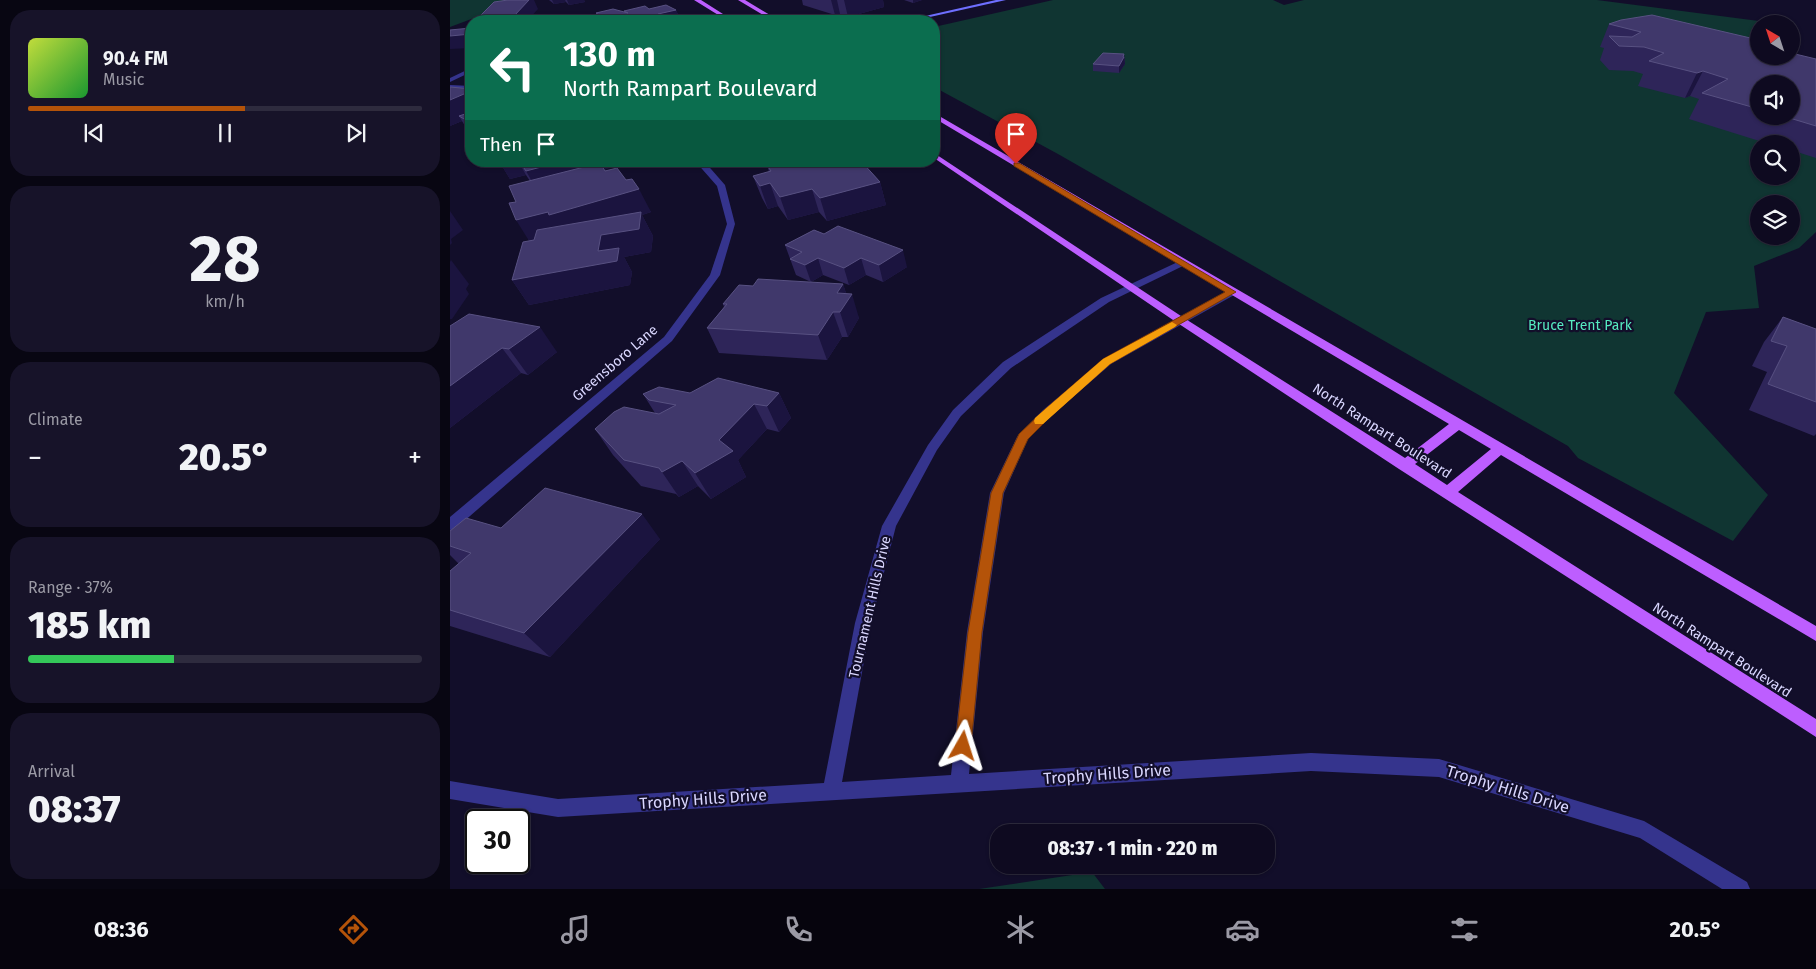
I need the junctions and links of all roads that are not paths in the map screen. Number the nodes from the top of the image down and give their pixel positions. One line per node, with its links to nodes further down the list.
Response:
1 (696, 0): 4 (main road)
2 (741, 0): 5 (main road)
3 (1003, 0): 6 (main road)
4 (721, 15)
5 (767, 15)
6 (934, 15)
7 (465, 73): 8 (street)
8 (450, 80)
9 (450, 87): 10 (street)
10 (465, 88)
11 (940, 119): 14 (main road)
12 (940, 159): 15 (main road, North Rampart Boulevard)
13 (704, 167): 22 (street, Greensboro Lane)
14 (1182, 264): 15 (street, Tournament Hills Drive); 16 (main road)
15 (1132, 288): 17 (main road, North Rampart Boulevard); 27 (street, Tournament Hills Drive)
16 (1232, 292): 17 (street); 18 (main road)
17 (1180, 320): 20 (main road, North Rampart Boulevard); 25 (street)
18 (1458, 424): 19 (main road); 20 (main road)
19 (1501, 448): 21 (main road); 23 (main road)
20 (1404, 466): 21 (main road, North Rampart Boulevard)
21 (1447, 493): 24 (main road, North Rampart Boulevard)
22 (450, 525)
23 (1816, 634)
24 (1816, 730)
25 (959, 784): 27 (street, Trophy Hills Drive); 28 (street, Trophy Hills Drive)
26 (450, 790): 27 (street, Trophy Hills Drive)
27 (831, 791)
28 (1740, 889)

